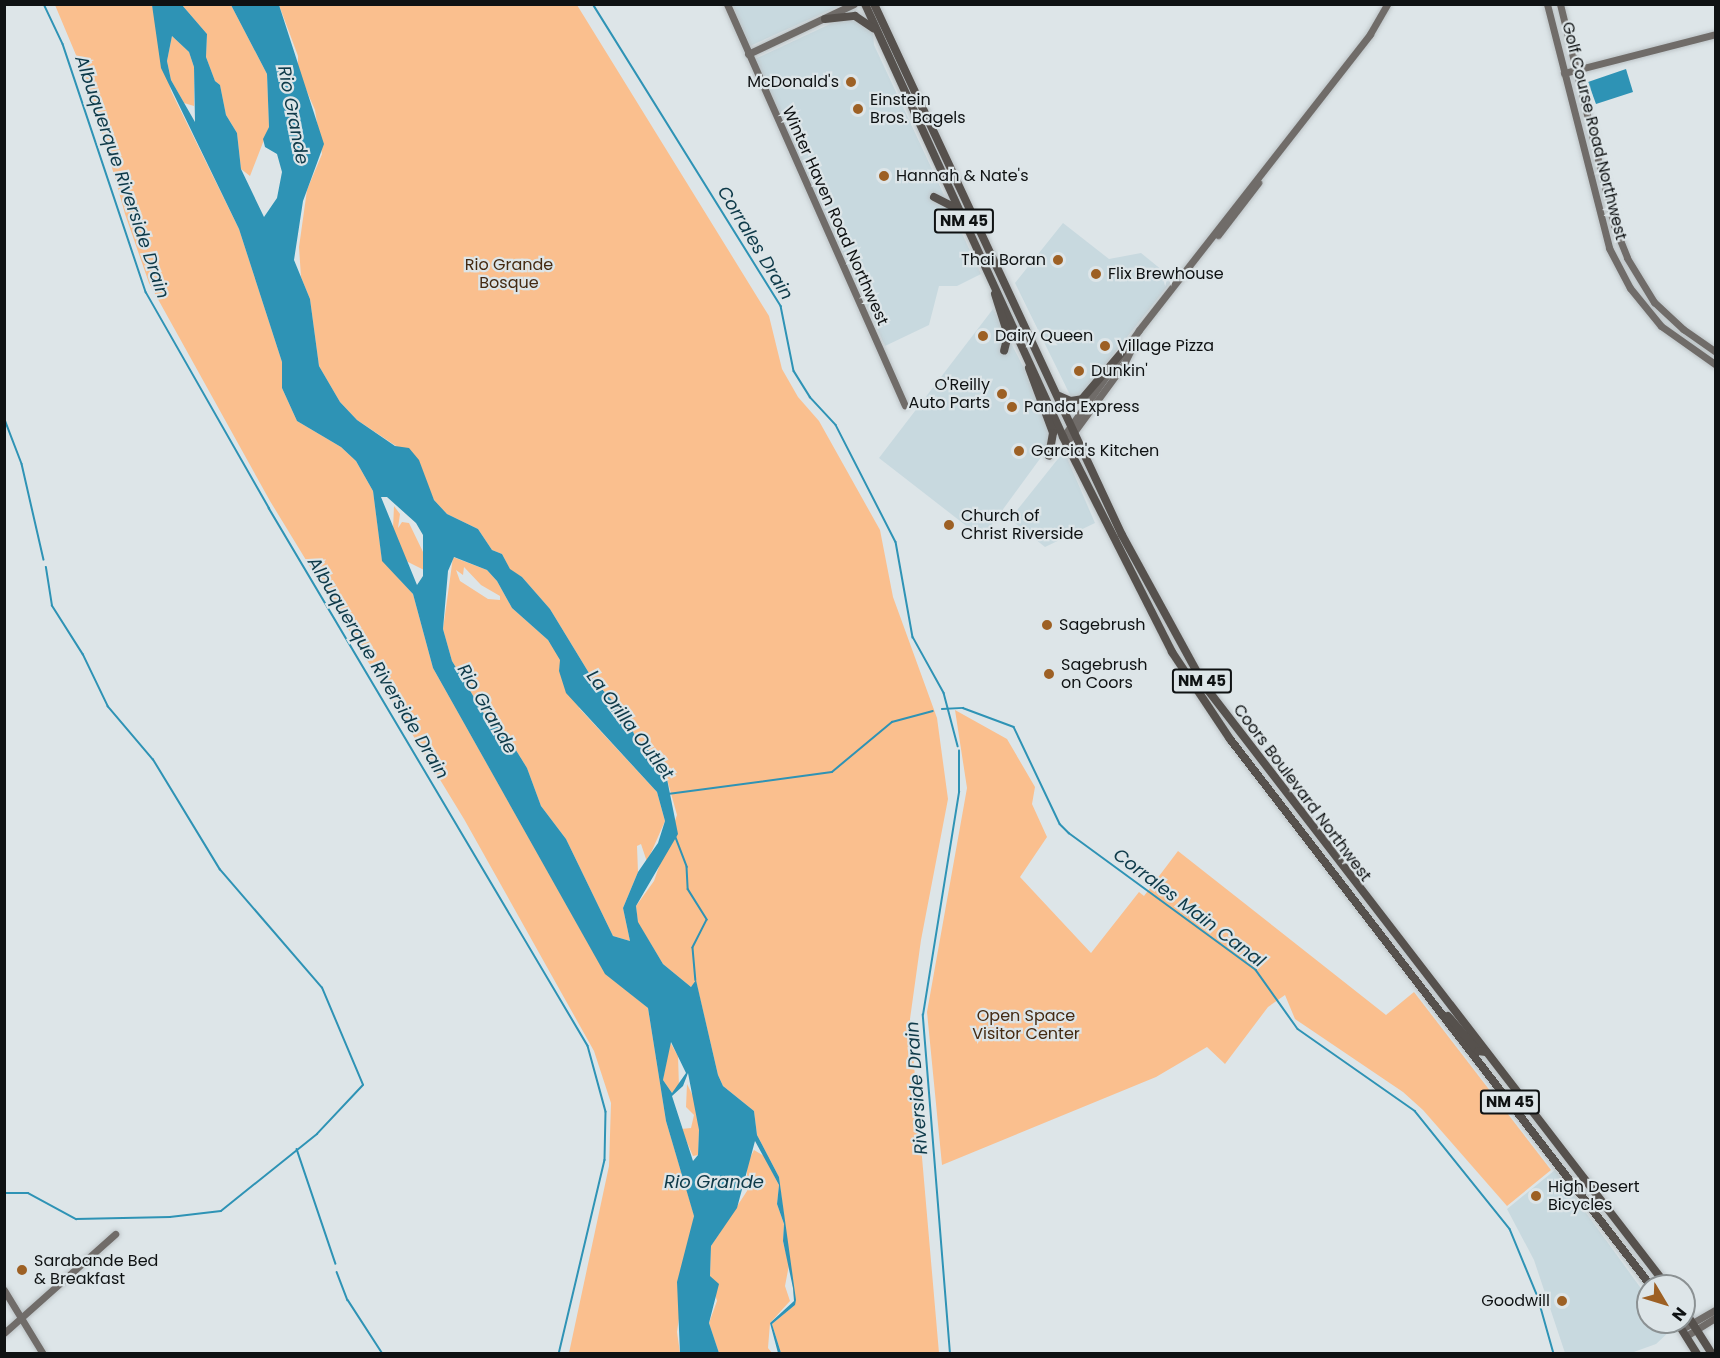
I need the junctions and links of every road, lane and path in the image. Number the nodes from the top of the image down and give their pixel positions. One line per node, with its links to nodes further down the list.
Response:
1 (727, 4): 11 (street, Winter Haven Road Northwest)
2 (854, 4): 8 (street)
3 (865, 4): 9 (main road, Coors Boulevard Northwest / NM 45)
4 (874, 4): 18 (main road, Coors Boulevard Northwest / NM 45)
5 (1387, 4): 14 (street)
6 (1547, 4): 13 (street, Golf Course Road Northwest)
7 (1560, 4): 12 (street, Golf Course Road Northwest)
8 (825, 18): 9 (main road); 11 (street)
9 (877, 32): 15 (main road, Coors Boulevard Northwest / NM 45)
10 (1716, 34): 12 (street)
11 (748, 54): 25 (street, Winter Haven Road Northwest)
12 (1575, 69): 13 (street); 21 (street, Golf Course Road Northwest)
13 (1564, 73): 23 (street, Golf Course Road Northwest)
14 (1268, 164): 20 (street); 26 (street)
15 (949, 190): 17 (main road, Coors Boulevard Northwest / NM 45); 18 (main road)
16 (934, 197): 17 (main road)
17 (959, 210): 19 (main road, Coors Boulevard Northwest / NM 45)
18 (1002, 276): 24 (main road, Coors Boulevard Northwest / NM 45)
19 (992, 281): 22 (main road, Coors Boulevard Northwest / NM 45); 22 (main road)
20 (1122, 352): 24 (main road); 26 (street)
21 (1716, 352)
22 (1027, 357): 27 (main road, Coors Boulevard Northwest / NM 45); 28 (main road)
23 (1716, 365)
24 (1059, 396): 26 (main road, Coors Boulevard Northwest / NM 45)
25 (904, 405)
26 (1074, 429): 27 (street); 30 (main road, Coors Boulevard Northwest / NM 45)
27 (1065, 440): 29 (main road, Coors Boulevard Northwest / NM 45)
28 (1049, 456)
29 (1439, 1010): 30 (main road); 32 (main road, Coors Boulevard Northwest / NM 45)
30 (1486, 1052): 33 (main road, Coors Boulevard Northwest / NM 45)
31 (116, 1234): 37 (street)
32 (1642, 1274)
33 (1658, 1274)
34 (4, 1290): 37 (street)
35 (1716, 1309): 38 (street)
36 (1716, 1317): 39 (street)
37 (22, 1318): 41 (street); 43 (street)
38 (1696, 1325)
39 (1696, 1326)
40 (1696, 1328): 45 (main road)
41 (4, 1333)
42 (1685, 1334): 44 (main road)
43 (43, 1353)
44 (1697, 1353)
45 (1712, 1353)

